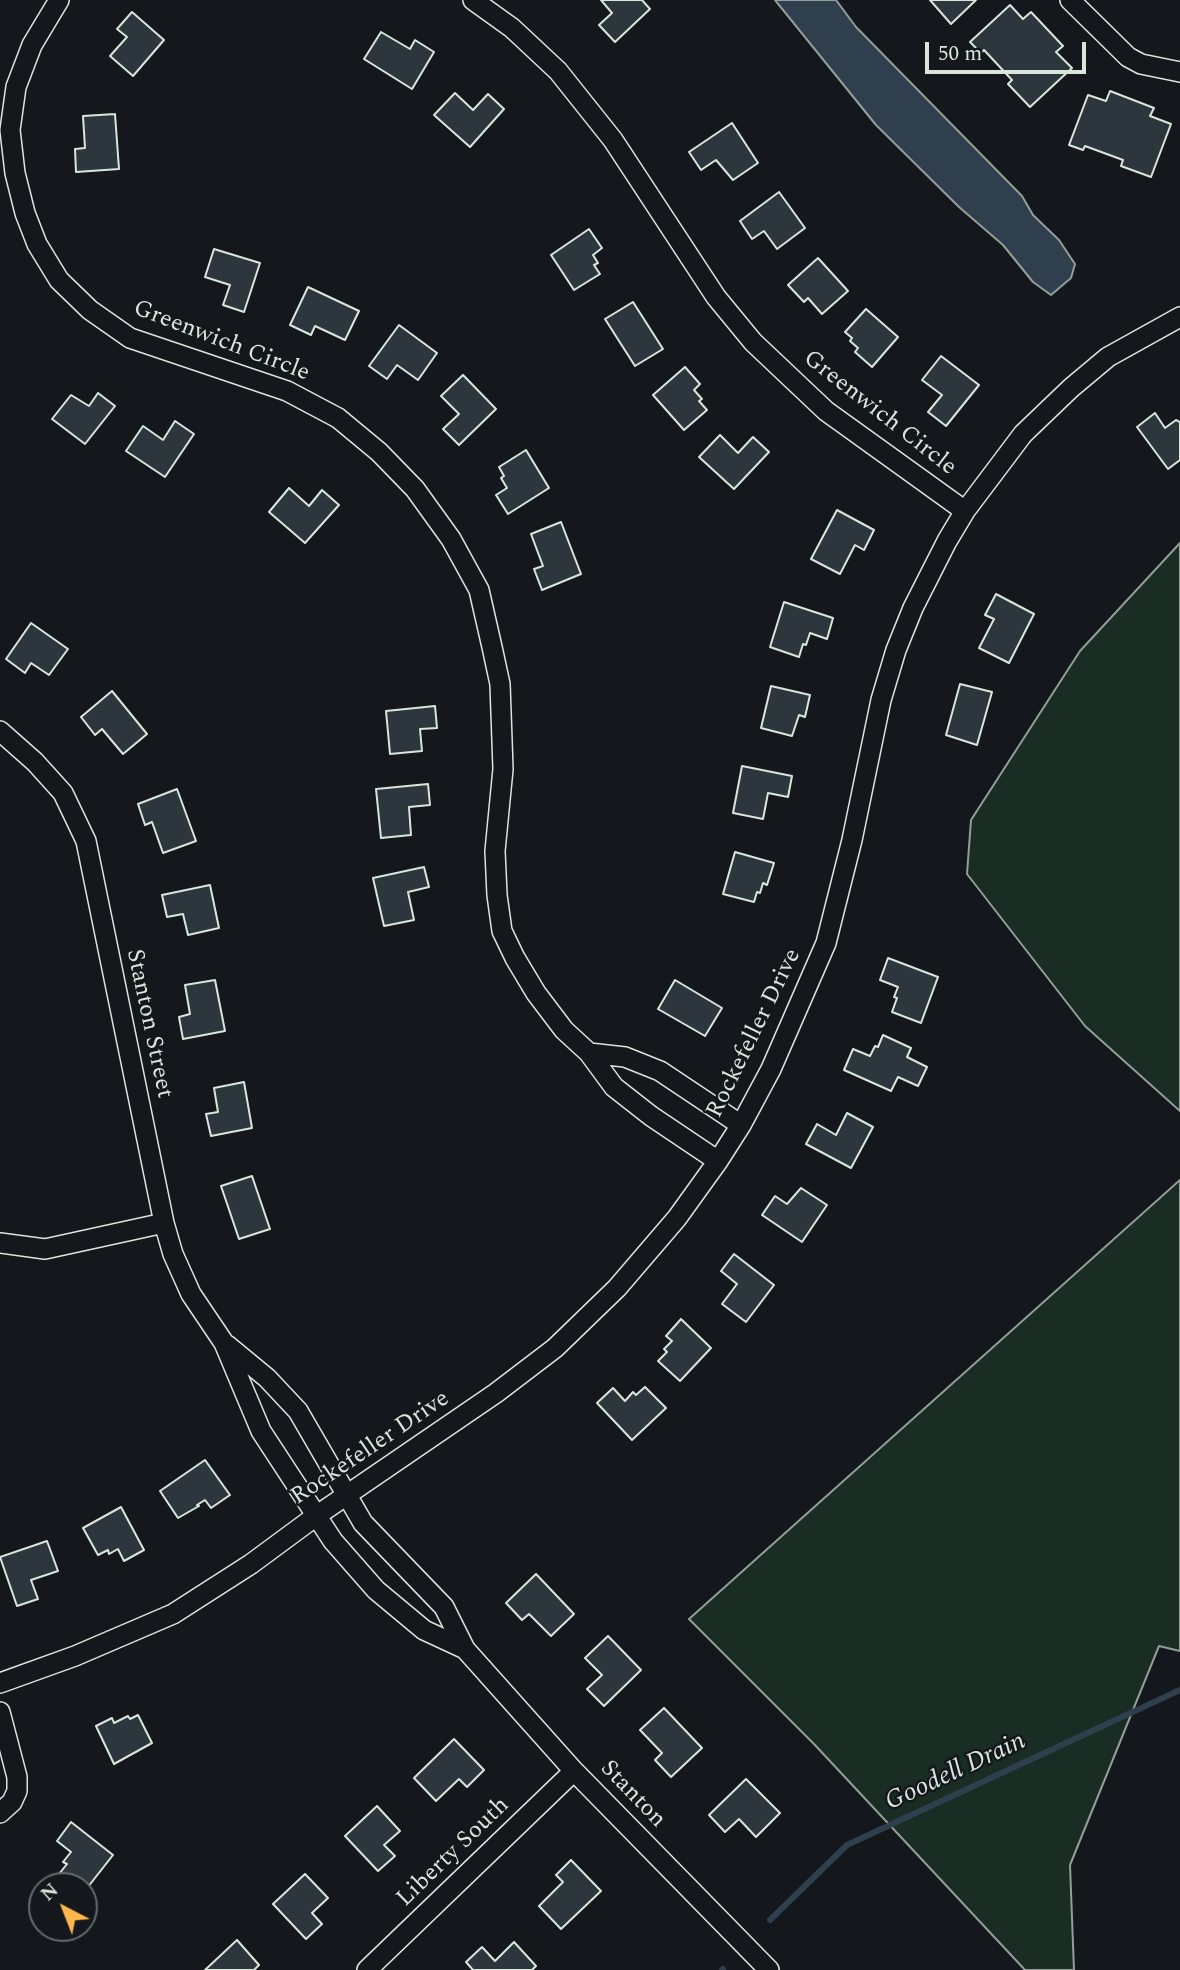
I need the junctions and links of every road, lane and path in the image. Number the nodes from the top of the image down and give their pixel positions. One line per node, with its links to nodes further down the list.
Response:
1 (59, 0): 8 (street, Greenwich Circle)
2 (472, 0): 6 (street, Greenwich Circle)
3 (1070, 0): 4 (street)
4 (1180, 72)
5 (1180, 317): 6 (street, Rockefeller Drive)
6 (965, 511): 9 (street, Rockefeller Drive)
7 (0, 731): 11 (street, Stanton Street)
8 (589, 1053): 9 (street); 10 (street, Greenwich Circle)
9 (741, 1125): 10 (street, Rockefeller Drive)
10 (718, 1161): 14 (street, Rockefeller Drive)
11 (164, 1223): 12 (street); 13 (street, Stanton Street)
12 (0, 1243)
13 (224, 1343): 14 (street, Stanton Street); 15 (street, Stanton Street)
14 (348, 1495): 15 (street, Rockefeller Drive); 16 (street, Stanton Street)
15 (316, 1516): 16 (street, Stanton Street); 17 (street, Rockefeller Drive)
16 (465, 1649): 19 (street, Stanton)
17 (0, 1683)
18 (0, 1712): 20 (street)
19 (574, 1771): 21 (street, Liberty South); 22 (street, Stanton)
20 (0, 1813)
21 (367, 1970)
22 (769, 1970)

